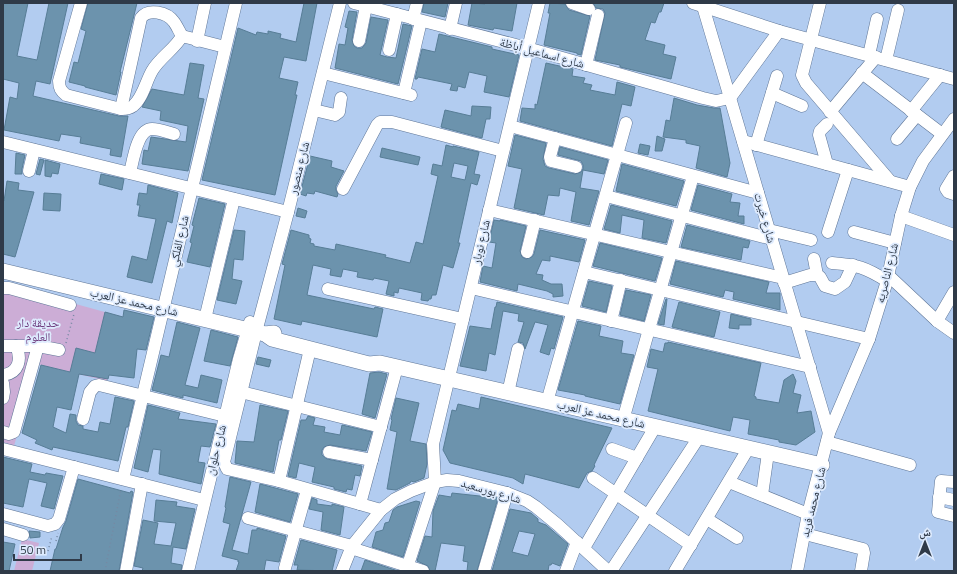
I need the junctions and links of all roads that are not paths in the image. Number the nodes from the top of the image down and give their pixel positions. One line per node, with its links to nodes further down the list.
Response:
1 (81, 3): 38 (street)
2 (205, 3): 22 (street)
3 (236, 3): 24 (street, شارع الفلكي)
4 (333, 3): 72 (street, شارع منصور)
5 (340, 3): 29 (street, شارع منصور)
6 (354, 3): 13 (street, شارع اسماعيل أباظة)
7 (417, 3): 17 (street)
8 (456, 3): 18 (street)
9 (539, 3): 25 (street, شارع نوبار)
10 (572, 3): 28 (street)
11 (820, 3): 21 (street)
12 (699, 4): 19 (street); 36 (street, شارع خيرت)
13 (366, 6): 15 (street, شارع اسماعيل أباظة); 23 (street)
14 (898, 10): 27 (street)
15 (397, 14): 17 (street, شارع اسماعيل أباظة); 26 (street)
16 (877, 19): 27 (street)
17 (417, 20): 18 (street, شارع اسماعيل أباظة); 29 (street)
18 (450, 29): 25 (street, شارع اسماعيل أباظة)
19 (779, 31): 21 (street); 36 (street)
20 (182, 36): 22 (street); 38 (street); 38 (street)
21 (811, 39): 27 (street); 40 (street)
22 (197, 40): 24 (street)
23 (359, 41)
24 (225, 47): 65 (street, شارع الفلكي)
25 (527, 48): 28 (street, شارع اسماعيل أباظة); 45 (street, شارع نوبار)
26 (389, 50)
27 (877, 58): 30 (street); 31 (street)
28 (586, 65): 36 (street, شارع اسماعيل أباظة)
29 (323, 73): 39 (street, شارع منصور)
30 (862, 73): 40 (street); 41 (street)
31 (940, 75): 33 (street); 41 (street)
32 (777, 76): 34 (street)
33 (954, 79)
34 (772, 93): 37 (street); 52 (street)
35 (342, 98): 39 (street)
36 (730, 98): 50 (street, شارع خيرت)
37 (802, 106)
38 (121, 108)
39 (314, 110): 72 (street, شارع منصور)
40 (830, 112): 63 (street)
41 (914, 113): 47 (street); 49 (street)
42 (954, 119): 47 (street, شارع الناصريه)
43 (626, 123): 55 (street)
44 (827, 124): 56 (street)
45 (510, 126): 48 (street); 54 (street, شارع نوبار)
46 (174, 134): 60 (street)
47 (942, 134): 64 (street, شارع الناصريه)
48 (555, 138): 55 (street); 57 (street)
49 (897, 139)
50 (743, 141): 52 (street); 67 (street, شارع خيرت)
51 (3, 142): 53 (street)
52 (756, 145): 56 (street)
53 (34, 150): 59 (street); 60 (street)
54 (503, 151): 66 (street); 71 (street, شارع نوبار)
55 (618, 155): 61 (street); 69 (street)
56 (827, 164): 58 (street)
57 (576, 167)
58 (848, 170): 63 (street); 76 (street)
59 (28, 171)
60 (130, 173): 65 (street)
61 (693, 176): 67 (street); 73 (street)
62 (954, 176): 68 (street)
63 (890, 181): 64 (street)
64 (910, 187): 74 (street, شارع الناصريه)
65 (192, 189): 70 (street); 100 (street, شارع الفلكي)
66 (342, 189)
67 (758, 193): 79 (street, شارع خيرت)
68 (954, 194)
69 (606, 196): 73 (street); 78 (street)
70 (234, 199): 72 (street); 102 (street)
71 (489, 210): 75 (street); 95 (street, شارع نوبار)
72 (285, 212): 108 (street, شارع منصور)
73 (682, 216): 79 (street); 84 (street)
74 (901, 216): 80 (street); 82 (street, شارع الناصريه)
75 (535, 220): 78 (street); 83 (street)
76 (828, 232)
77 (854, 232): 82 (street)
78 (595, 234): 84 (street); 89 (street)
79 (771, 235): 81 (street); 93 (street, شارع خيرت)
80 (954, 235)
81 (811, 240)
82 (895, 243): 91 (street, شارع الناصريه)
83 (527, 252)
84 (671, 252): 93 (street); 97 (street)
85 (814, 259): 90 (street)
86 (832, 263): 87 (street)
87 (853, 265): 90 (street); 91 (street)
88 (3, 271): 100 (main road, شارع محمد عز العرب)
89 (584, 272): 92 (street); 101 (street)
90 (818, 276): 93 (street)
91 (887, 278): 106 (street); 110 (street, شارع الناصريه)
92 (621, 280): 97 (street); 104 (street)
93 (784, 280): 105 (street, شارع خيرت)
94 (3, 288): 99 (street)
95 (471, 288): 101 (street); 103 (street, شارع نوبار)
96 (328, 289): 103 (street)
97 (660, 290): 105 (street); 107 (street)
98 (953, 297): 106 (street)
99 (72, 308)
100 (163, 309): 102 (main road, شارع محمد عز العرب); 126 (street, شارع الفلكي)
101 (573, 312): 104 (street); 128 (street)
102 (205, 319): 108 (main road, شارع محمد عز العرب)
103 (463, 319): 122 (street, شارع نوبار)
104 (611, 321): 107 (street)
105 (796, 321): 110 (street); 119 (street, شارع خيرت)
106 (937, 321): 109 (street)
107 (649, 330): 119 (street); 132 (street)
108 (256, 332): 113 (main road, شارع محمد عز العرب); 116 (main road, شارع محمد عز العرب); 124 (street); 130 (street, شارع حلوان)
109 (954, 333)
110 (869, 339): 137 (street, شارع الناصريه)
111 (38, 346): 112 (street); 115 (street); 118 (street)
112 (7, 348): 117 (street)
113 (310, 349): 116 (main road, شارع محمد عز العرب); 129 (street)
114 (518, 349): 125 (street)
115 (59, 350)
116 (380, 363): 120 (main road, شارع محمد عز العرب)
117 (19, 364): 118 (street); 121 (street)
118 (32, 366): 135 (street)
119 (810, 367): 137 (street, شارع خيرت)
120 (397, 368): 122 (main road, شارع محمد عز العرب); 133 (street)
121 (3, 376)
122 (448, 379): 125 (main road, شارع محمد عز العرب); 151 (street, شارع نوبار)
123 (3, 383): 127 (street)
124 (241, 392): 129 (street); 150 (street)
125 (508, 393): 128 (main road, شارع محمد عز العرب)
126 (142, 396): 130 (street); 131 (street); 149 (street, شارع الفلكي)
127 (3, 398)
128 (547, 402): 132 (main road, شارع محمد عز العرب)
129 (297, 406): 133 (street); 150 (street)
130 (224, 416): 160 (street, شارع حلوان)
131 (83, 419)
132 (623, 420): 134 (main road, شارع محمد عز العرب)
133 (381, 427): 144 (street)
134 (655, 427): 136 (main road, شارع محمد عز العرب); 143 (street)
135 (3, 432)
136 (699, 437): 139 (main road, شارع محمد عز العرب); 166 (street)
137 (828, 437): 145 (street, شارع محمد فريد); 146 (street)
138 (3, 449): 147 (street)
139 (748, 449): 142 (main road, شارع محمد عز العرب); 152 (street)
140 (612, 450): 143 (street)
141 (329, 452): 144 (street)
142 (768, 453): 145 (main road, شارع محمد عز العرب); 158 (street)
143 (637, 458): 157 (street)
144 (372, 460): 162 (street)
145 (822, 465): 165 (street, شارع محمد فريد)
146 (910, 465)
147 (74, 467): 149 (street); 164 (street)
148 (593, 478): 157 (street)
149 (123, 479): 154 (street)
150 (279, 482): 155 (street)
151 (435, 482): 156 (street, شارع بورسعيد); 163 (street, شارع بورسعيد); 179 (street)
152 (729, 482): 158 (street); 169 (street)
153 (954, 482): 159 (street)
154 (142, 484): 160 (street); 180 (street)
155 (307, 490): 162 (street); 171 (street)
156 (507, 493): 175 (street, شارع بورسعيد); 184 (street)
157 (616, 493): 166 (street); 175 (street)
158 (762, 495): 165 (street)
159 (939, 497): 161 (street); 167 (street)
160 (204, 500): 181 (street, شارع حلوان)
161 (954, 500)
162 (360, 504): 163 (street)
163 (381, 510): 177 (street, شارع بورسعيد)
164 (3, 514)
165 (808, 514): 172 (street, شارع محمد فريد)
166 (648, 515): 176 (street); 186 (street)
167 (954, 516)
168 (248, 518): 171 (street)
169 (707, 518): 174 (street); 176 (street)
170 (3, 529): 173 (street)
171 (296, 531): 177 (street); 178 (street)
172 (804, 534): 188 (street, شارع محمد فريد); 189 (street)
173 (23, 535)
174 (737, 538)
175 (580, 545): 185 (street); 186 (street, شارع بورسعيد)
176 (691, 545): 187 (street)
177 (352, 547): 179 (street); 182 (street, شارع بورسعيد)
178 (285, 568)
179 (407, 568): 183 (street)
180 (126, 571)
181 (188, 571)
182 (342, 571)
183 (423, 571)
184 (484, 571)
185 (566, 571)
186 (610, 571)
187 (675, 571)
188 (797, 571)
189 (861, 571)

